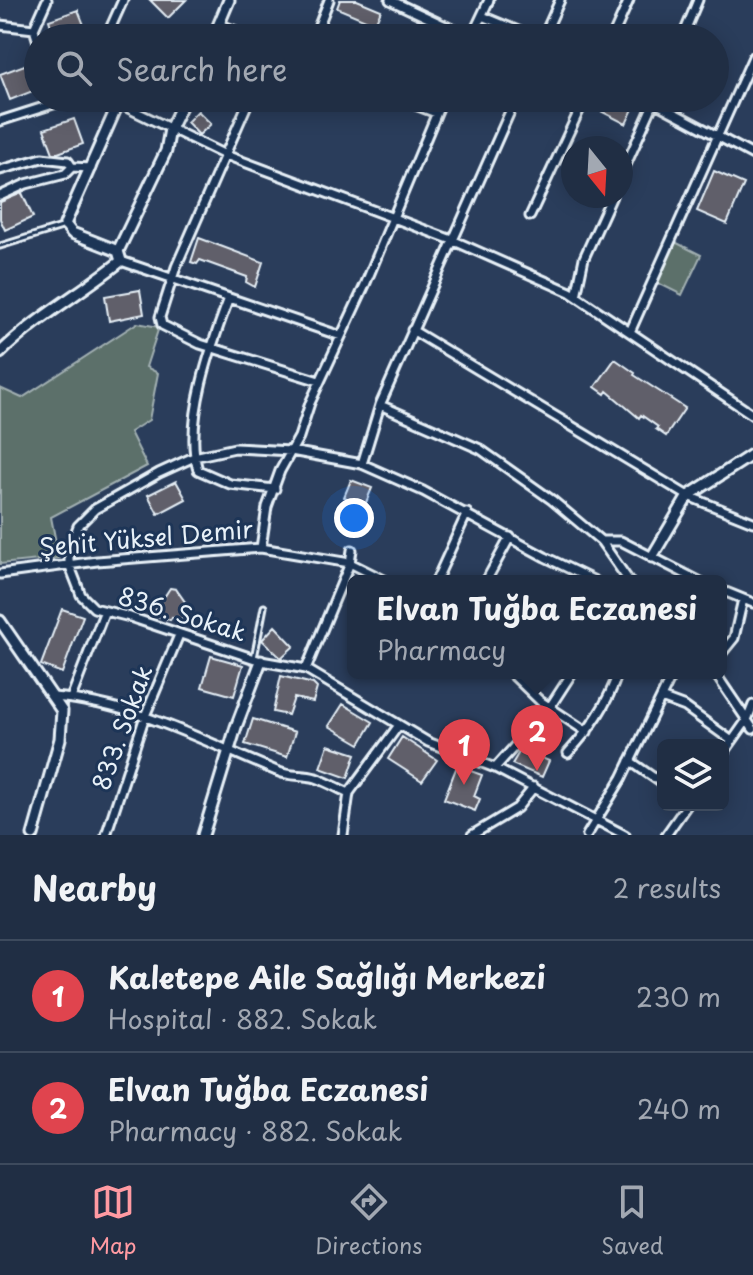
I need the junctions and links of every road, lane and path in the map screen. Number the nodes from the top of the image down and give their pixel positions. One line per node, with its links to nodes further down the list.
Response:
1 (47, 0): 11 (street)
2 (123, 0): 12 (street)
3 (229, 0): 13 (street)
4 (329, 0): 14 (street)
5 (489, 0): 10 (street)
6 (560, 0): 18 (street)
7 (629, 0): 19 (street)
8 (698, 0): 20 (street)
9 (394, 1): 15 (street)
10 (482, 16): 16 (street); 17 (street)
11 (36, 24)
12 (112, 24)
13 (219, 24)
14 (320, 24)
15 (442, 24)
16 (478, 24)
17 (501, 24)
18 (549, 24)
19 (618, 24)
20 (688, 24)
21 (0, 25): 22 (street)
22 (24, 28)
23 (753, 57): 24 (street)
24 (729, 110)
25 (28, 112): 36 (street)
26 (115, 112): 43 (street)
27 (135, 112): 37 (street)
28 (178, 112): 37 (street)
29 (243, 112): 40 (street)
30 (510, 112): 50 (street)
31 (578, 112): 47 (street)
32 (650, 112): 39 (street)
33 (676, 112): 38 (street)
34 (728, 112): 38 (street)
35 (436, 113): 48 (street)
36 (0, 121)
37 (170, 129): 40 (street); 52 (street)
38 (717, 136): 41 (street); 57 (street)
39 (633, 149)
40 (223, 154): 48 (street); 53 (street)
41 (753, 155)
42 (72, 167): 43 (street); 44 (street); 45 (street)
43 (91, 168): 49 (street)
44 (0, 170)
45 (0, 196)
46 (607, 208): 54 (street)
47 (530, 216)
48 (392, 219): 50 (street); 58 (street)
49 (65, 226): 51 (lane); 52 (street)
50 (452, 240): 54 (street); 56 (street)
51 (0, 246)
52 (120, 256): 53 (street); 60 (street)
53 (174, 279): 55 (street); 59 (street)
54 (576, 296): 57 (street)
55 (229, 298): 58 (street); 59 (street)
56 (412, 330): 62 (street); 69 (street)
57 (630, 332): 63 (street)
58 (341, 336): 61 (street)
59 (210, 348): 61 (street); 66 (street)
60 (0, 353)
61 (319, 381): 64 (street)
62 (380, 405): 67 (street); 73 (street)
63 (753, 415)
64 (291, 451): 66 (street); 67 (street); 68 (street)
65 (753, 454): 69 (street)
66 (194, 457): 68 (street); 78 (street)
67 (362, 464): 70 (street)
68 (275, 489): 74 (street)
69 (688, 496): 71 (street); 76 (street)
70 (467, 513): 72 (street); 81 (street)
71 (753, 522)
72 (510, 537): 82 (street); 83 (street)
73 (601, 541): 76 (street); 84 (street)
74 (261, 548): 77 (street, Şehit Yüksel Demir); 78 (street, Şehit Yüksel Demir)
75 (352, 550): 77 (street)
76 (652, 557): 85 (street)
77 (350, 563): 80 (street, Şehit Yüksel Demir); 95 (street)
78 (69, 564): 79 (street, Şehit Yüksel Demir); 90 (street, 836. Sokak)
79 (0, 574)
80 (374, 575)
81 (439, 575)
82 (489, 575)
83 (578, 575)
84 (625, 575)
85 (687, 575)
86 (727, 592): 87 (street)
87 (743, 599): 88 (street); 93 (street)
88 (753, 602)
89 (264, 607): 94 (lane)
90 (104, 613): 92 (street, 836. Sokak); 102 (street)
91 (0, 621): 101 (street)
92 (179, 635): 94 (street, 836. Sokak); 106 (street, 833. Sokak)
93 (727, 647)
94 (258, 660): 95 (street, 836. Sokak); 113 (street)
95 (306, 669): 108 (street)
96 (518, 679): 105 (street)
97 (568, 679): 105 (street)
98 (616, 679): 110 (street)
99 (670, 679): 103 (street)
100 (719, 679): 107 (street)
101 (53, 697): 102 (street); 122 (street)
102 (71, 698): 106 (street)
103 (661, 698): 111 (street); 115 (street)
104 (753, 705): 107 (street)
105 (550, 707): 110 (street); 116 (street)
106 (145, 716): 113 (street); 123 (street, 833. Sokak)
107 (747, 720): 109 (street); 111 (street)
108 (399, 725): 116 (street); 119 (street)
109 (753, 729)
110 (587, 732): 114 (street)
111 (732, 741): 112 (street)
112 (729, 745)
113 (228, 750): 119 (street); 124 (street)
114 (568, 753)
115 (630, 761): 117 (street); 121 (street)
116 (495, 768): 118 (street)
117 (657, 780)
118 (534, 787): 121 (street); 126 (street)
119 (349, 793): 125 (street)
120 (683, 811): 129 (street)
121 (595, 819): 127 (street); 128 (street)
122 (33, 835)
123 (106, 835)
124 (203, 835)
125 (343, 835)
126 (472, 835)
127 (587, 835)
128 (625, 835)
129 (666, 835)

